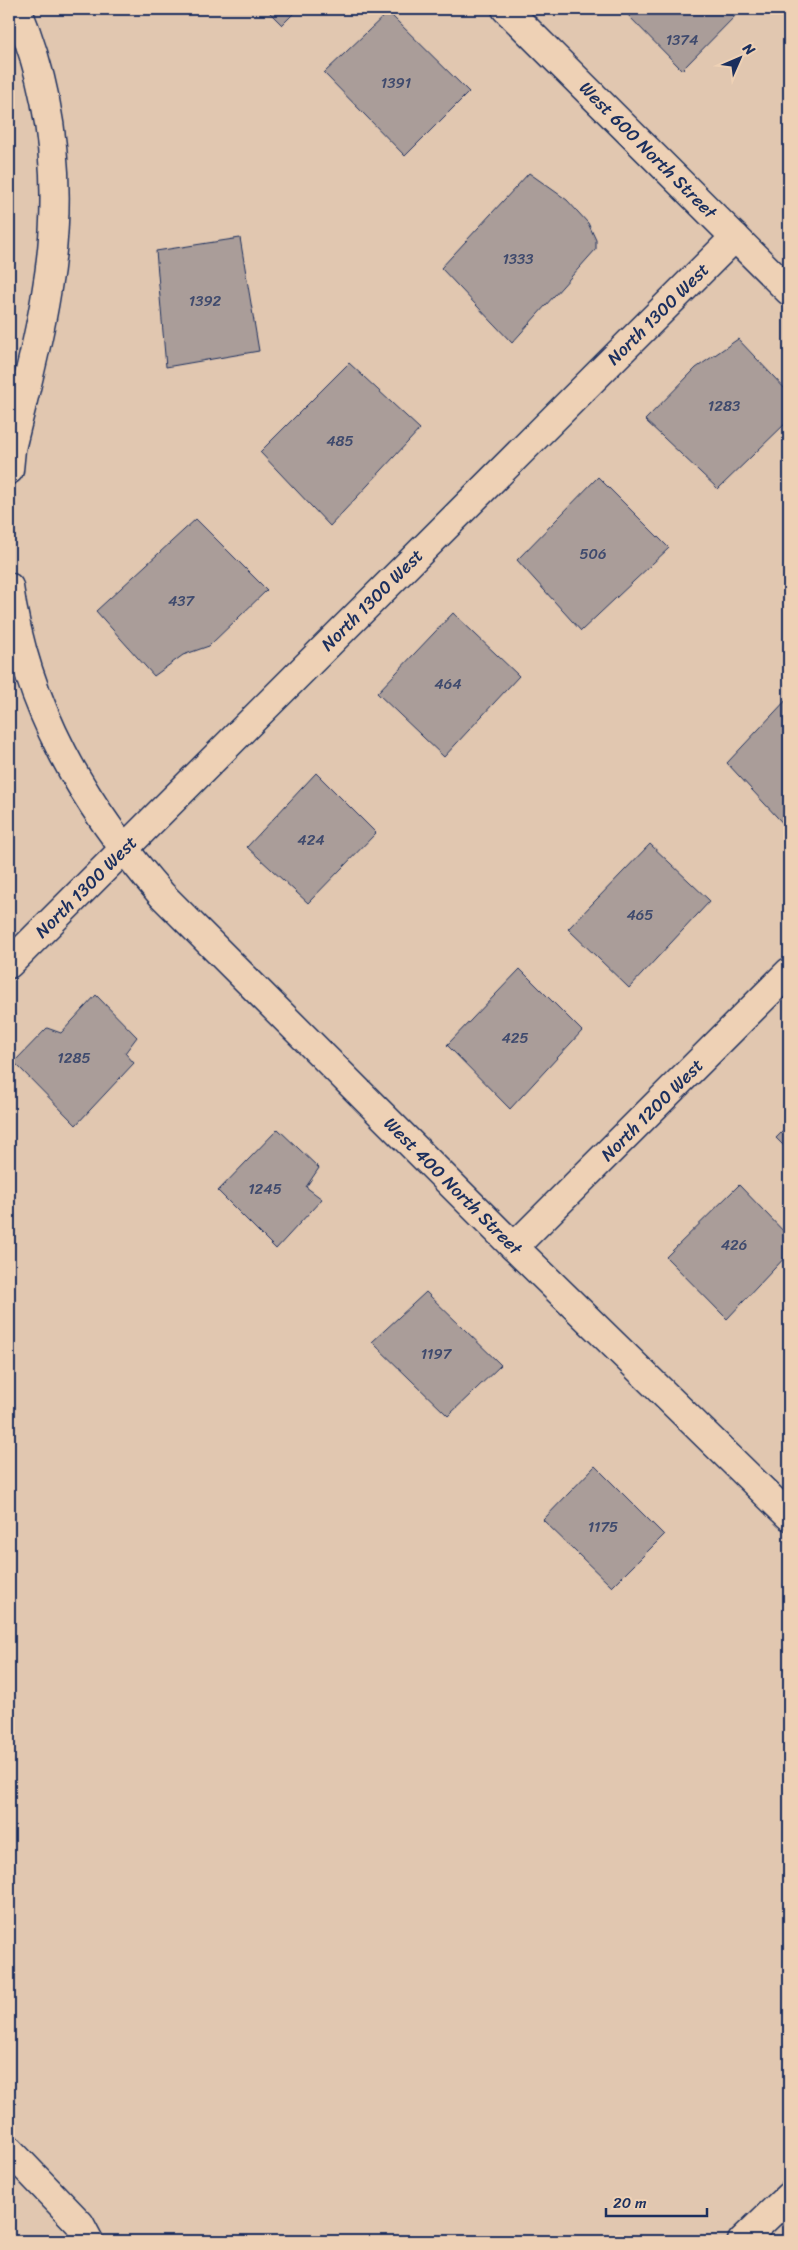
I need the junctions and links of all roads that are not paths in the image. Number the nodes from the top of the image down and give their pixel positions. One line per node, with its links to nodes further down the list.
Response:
1 (17, 9): 5 (street)
2 (506, 9): 3 (street, West 600 North Street)
3 (734, 237): 4 (street, West 600 North Street); 7 (street, North 1300 West)
4 (789, 291)
5 (9, 470)
6 (9, 587): 7 (street, West 400 North Street)
7 (123, 850): 8 (street, North 1300 West); 10 (street, West 400 North Street)
8 (9, 964)
9 (789, 972): 10 (street, North 1200 West)
10 (514, 1248): 11 (street, West 400 North Street)
11 (789, 1516)
12 (9, 2150): 14 (street)
13 (789, 2196): 15 (street)
14 (89, 2241)
15 (742, 2241)

